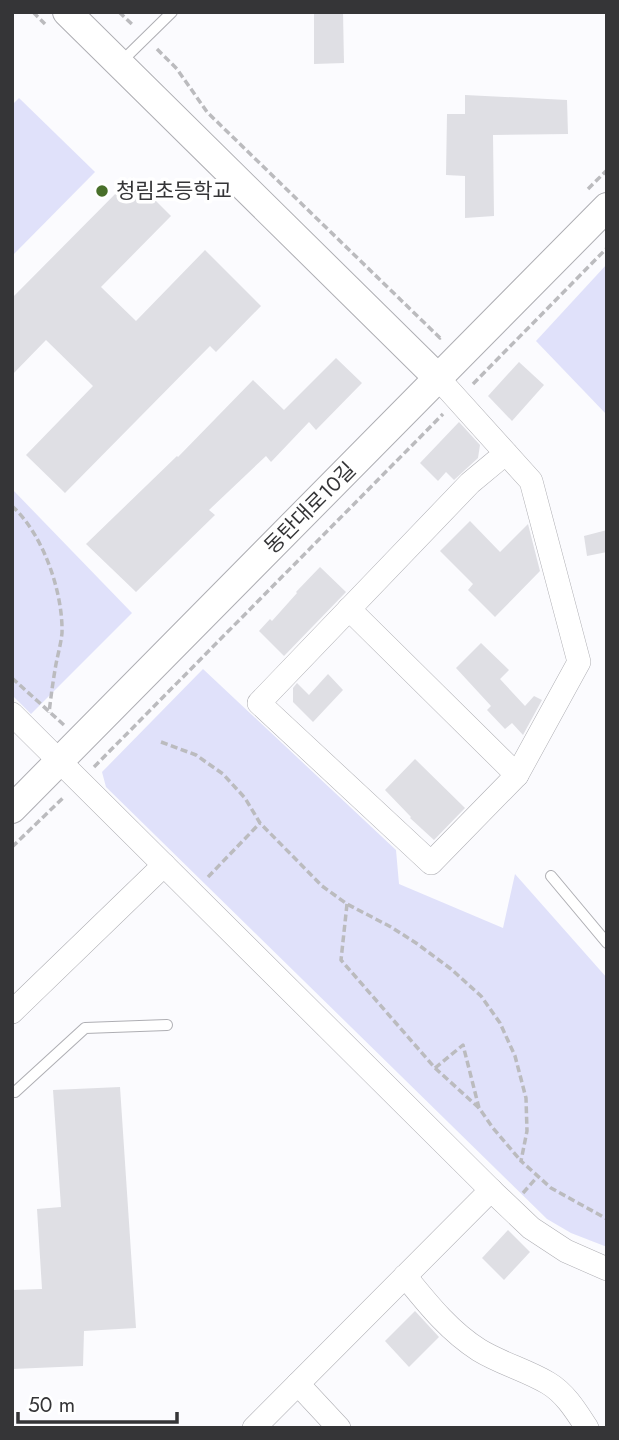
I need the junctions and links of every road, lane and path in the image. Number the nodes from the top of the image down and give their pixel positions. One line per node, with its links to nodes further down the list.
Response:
1 (67, 12): 5 (street)
2 (119, 12): 4 (path)
3 (172, 12): 4 (lane)
4 (145, 38): 5 (lane); 9 (path)
5 (119, 64): 10 (street)
6 (607, 170): 7 (path)
7 (596, 199): 10 (street, 동탄대로10길)
8 (607, 248): 11 (path)
9 (450, 328)
10 (438, 378): 11 (street); 20 (street, 동탄대로10길)
11 (458, 400): 12 (street); 21 (path)
12 (506, 453): 14 (street); 22 (street)
13 (12, 506): 16 (path)
14 (349, 609): 22 (street); 22 (street)
15 (12, 678): 16 (path)
16 (50, 713): 18 (path)
17 (12, 714): 20 (street)
18 (61, 723)
19 (161, 742): 25 (path)
20 (51, 752): 24 (street, 동탄대로10길); 27 (street)
21 (99, 762)
22 (517, 775)
23 (62, 799): 26 (path)
24 (12, 808)
25 (260, 824): 29 (path); 30 (path)
26 (12, 848)
27 (164, 865): 32 (street); 39 (street)
28 (551, 876): 31 (lane)
29 (208, 877)
30 (347, 904): 34 (path); 37 (path)
31 (607, 943)
32 (12, 1012)
33 (167, 1025): 35 (lane)
34 (435, 1068): 36 (path); 36 (path)
35 (15, 1092)
36 (479, 1108): 37 (path)
37 (521, 1161): 38 (path)
38 (538, 1176): 40 (path); 41 (path)
39 (491, 1191): 42 (street); 43 (street)
40 (522, 1194)
41 (607, 1219)
42 (607, 1269)
43 (405, 1276): 44 (street); 47 (street)
44 (298, 1384): 45 (street); 46 (street)
45 (254, 1428)
46 (339, 1428)
47 (587, 1428)

